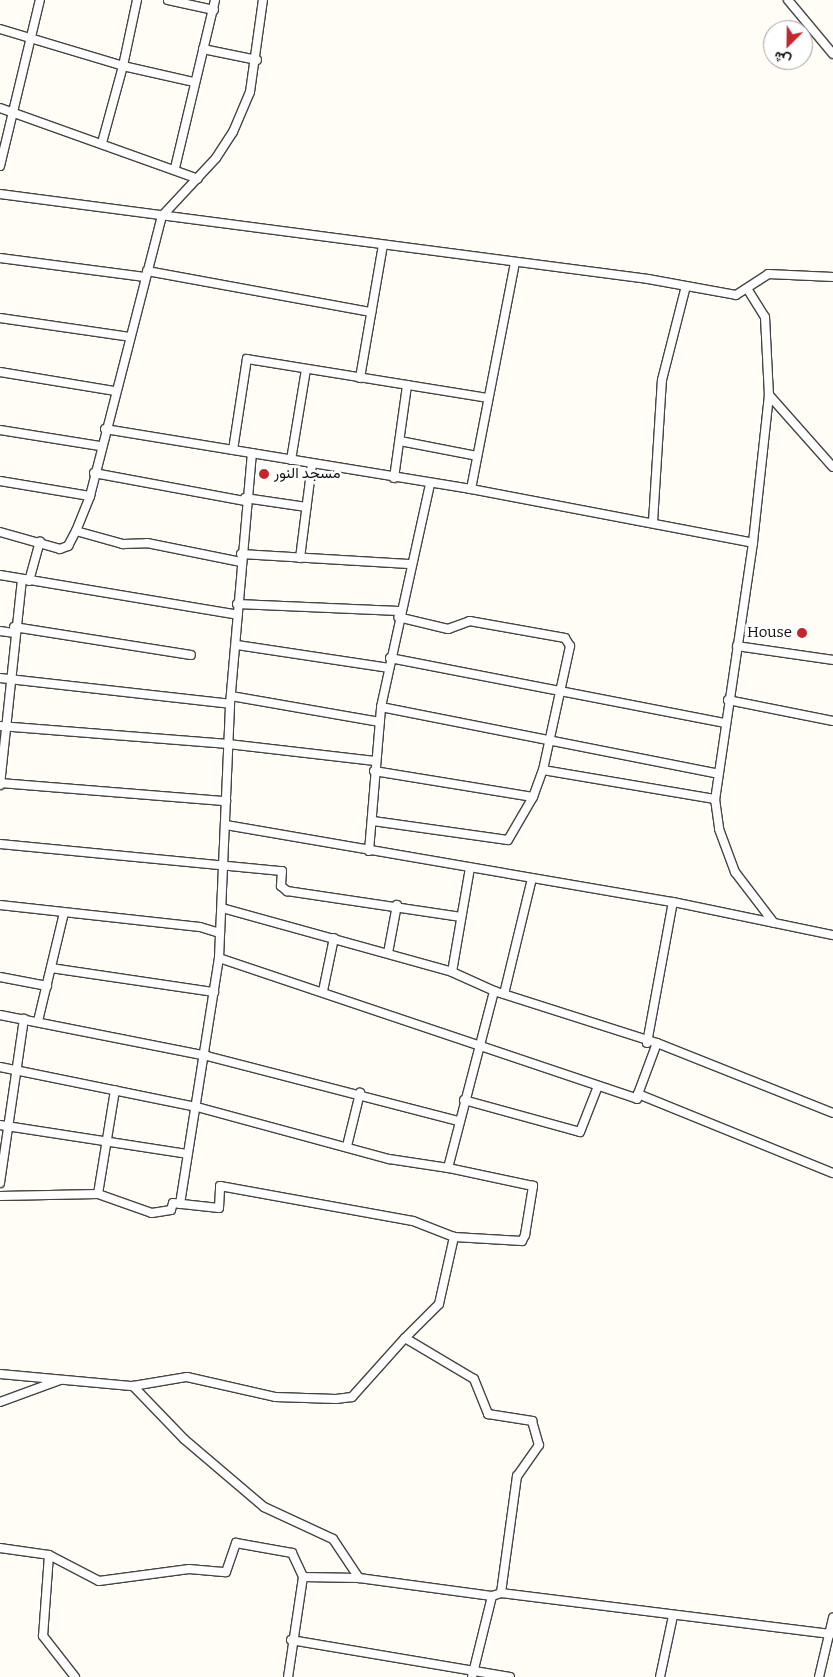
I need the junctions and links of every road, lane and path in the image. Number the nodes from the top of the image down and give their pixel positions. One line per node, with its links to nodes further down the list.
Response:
1 (40, 0): 9 (street)
2 (137, 0): 13 (street)
3 (168, 0): 7 (street)
4 (215, 0): 7 (street)
5 (263, 0): 12 (street)
6 (788, 0): 11 (street)
7 (214, 10): 10 (street)
8 (0, 29): 9 (street)
9 (31, 38): 13 (street); 16 (street)
10 (204, 49): 12 (street); 14 (street)
11 (833, 54)
12 (257, 60): 21 (street)
13 (123, 66): 14 (street); 17 (street)
14 (194, 82): 20 (street)
15 (0, 108): 16 (street)
16 (14, 111): 17 (street); 18 (street)
17 (102, 143): 20 (street)
18 (2, 150): 19 (street)
19 (0, 166)
20 (175, 168): 21 (street)
21 (198, 179): 23 (street)
22 (0, 194): 23 (street)
23 (162, 216): 24 (street); 27 (street)
24 (383, 245): 26 (street); 31 (street)
25 (0, 258): 27 (street)
26 (515, 262): 29 (street); 40 (street)
27 (146, 274): 31 (street); 33 (street)
28 (833, 277): 30 (street)
29 (686, 286): 30 (street); 59 (street)
30 (748, 290): 39 (street)
31 (371, 312): 36 (street)
32 (0, 318): 33 (street)
33 (130, 337): 38 (street)
34 (306, 369): 36 (street); 45 (street); 48 (street)
35 (0, 372): 38 (street)
36 (360, 378): 37 (street)
37 (407, 385): 40 (street); 43 (street)
38 (115, 391): 41 (street)
39 (769, 395): 50 (street); 63 (street)
40 (488, 398): 47 (street)
41 (105, 429): 44 (street); 45 (street)
42 (0, 430): 44 (street)
43 (400, 441): 47 (street); 52 (street)
44 (100, 446): 51 (street)
45 (233, 450): 46 (street)
46 (252, 453): 48 (street); 57 (street)
47 (477, 456): 55 (street)
48 (291, 460): 49 (street)
49 (312, 464): 52 (street); 58 (street)
50 (833, 467)
51 (94, 473): 56 (street); 57 (street)
52 (394, 478): 54 (street)
53 (0, 482): 56 (street)
54 (430, 485): 55 (street); 66 (street)
55 (471, 488): 59 (street)
56 (90, 496): 60 (street)
57 (245, 500): 58 (street); 64 (street)
58 (306, 507): 65 (street)
59 (653, 522): 63 (street)
60 (76, 531): 62 (street); 64 (street)
61 (0, 532): 62 (street)
62 (40, 541): 68 (street)
63 (753, 543): 75 (street)
64 (241, 558): 65 (street); 69 (street)
65 (300, 558): 66 (street)
66 (409, 564): 70 (street)
67 (0, 575): 68 (street)
68 (25, 580): 71 (street); 72 (street)
69 (237, 604): 70 (street); 71 (street)
70 (398, 614): 77 (street); 82 (street)
71 (238, 615): 74 (street)
72 (15, 630): 73 (street); 76 (street); 81 (street)
73 (0, 631)
74 (237, 645): 79 (street); 83 (street)
75 (737, 646): 78 (street); 84 (street)
76 (191, 655)
77 (390, 658): 79 (street); 82 (street)
78 (833, 660)
79 (389, 668): 85 (street)
80 (0, 678): 81 (street)
81 (9, 678): 83 (street); 89 (street)
82 (562, 691): 88 (street); 90 (street)
83 (230, 700): 87 (street); 91 (street)
84 (728, 700): 86 (street); 88 (street)
85 (381, 706): 87 (street); 90 (street)
86 (833, 721)
87 (380, 722): 92 (street)
88 (723, 723): 95 (street)
89 (3, 726): 91 (street); 96 (street)
90 (549, 743): 93 (street); 95 (street)
91 (228, 744): 92 (street); 99 (street)
92 (374, 761): 94 (street)
93 (543, 770): 97 (street); 98 (street)
94 (374, 771): 97 (street); 100 (street)
95 (715, 773): 98 (street)
96 (0, 783): 99 (street)
97 (533, 797): 100 (street)
98 (714, 798): 113 (street)
99 (226, 801): 101 (street)
100 (373, 821): 103 (street)
101 (226, 826): 103 (street); 104 (street)
102 (0, 844): 104 (street)
103 (369, 852): 105 (street)
104 (224, 866): 109 (street); 110 (street)
105 (470, 868): 106 (street); 112 (street)
106 (532, 878): 107 (street); 126 (street)
107 (673, 902): 113 (street); 130 (street)
108 (0, 905): 111 (street)
109 (397, 905): 112 (street); 117 (street)
110 (222, 908): 114 (street); 116 (street)
111 (64, 913): 114 (street); 119 (street)
112 (461, 917): 120 (street)
113 (774, 923): 115 (street)
114 (220, 934): 118 (street)
115 (833, 935)
116 (334, 938): 117 (street); 123 (street)
117 (388, 953): 120 (street)
118 (219, 958): 123 (street); 125 (street)
119 (51, 968): 122 (street); 125 (street)
120 (452, 972): 124 (street)
121 (0, 977): 122 (street)
122 (46, 986): 129 (street)
123 (323, 991): 132 (street)
124 (494, 991): 126 (street); 132 (street)
125 (214, 992): 133 (street)
126 (504, 994): 130 (street)
127 (0, 1015): 128 (street)
128 (24, 1019): 129 (street); 135 (street)
129 (38, 1021): 133 (street)
130 (647, 1043): 131 (street)
131 (656, 1044): 139 (street); 142 (street)
132 (479, 1045): 136 (street); 140 (street)
133 (207, 1056): 138 (street); 141 (street)
134 (0, 1067): 135 (street)
135 (16, 1071): 137 (street); 145 (street)
136 (598, 1086): 139 (street); 140 (street)
137 (114, 1090): 141 (street); 146 (street)
138 (360, 1094): 143 (street); 147 (street)
139 (638, 1094): 150 (street)
140 (464, 1100): 143 (street)
141 (197, 1107): 147 (street); 148 (street)
142 (833, 1112)
143 (458, 1121): 149 (street)
144 (0, 1125): 145 (street)
145 (9, 1126): 146 (street); 151 (street)
146 (105, 1141): 148 (street); 152 (street)
147 (347, 1146): 149 (street)
148 (187, 1154): 154 (street)
149 (448, 1168): 155 (street)
150 (833, 1173)
151 (0, 1183)
152 (98, 1194): 153 (street); 154 (street)
153 (0, 1196)
154 (180, 1204): 155 (street)
155 (454, 1237): 156 (street)
156 (405, 1338): 159 (street); 165 (street)
157 (0, 1374): 158 (street)
158 (62, 1380): 159 (street); 160 (street)
159 (133, 1386): 164 (street)
160 (0, 1402)
161 (0, 1548): 162 (street)
162 (49, 1555): 163 (street); 172 (street)
163 (303, 1577): 164 (street); 170 (street)
164 (359, 1578): 166 (street)
165 (501, 1593): 166 (street); 167 (street)
166 (492, 1596): 171 (street)
167 (672, 1616): 169 (street); 175 (street)
168 (833, 1618): 169 (street)
169 (830, 1634): 176 (street)
170 (291, 1640): 171 (street); 173 (street)
171 (472, 1674): 174 (street)
172 (75, 1677)
173 (288, 1677)
174 (510, 1677)
175 (660, 1677)
176 (819, 1677)

